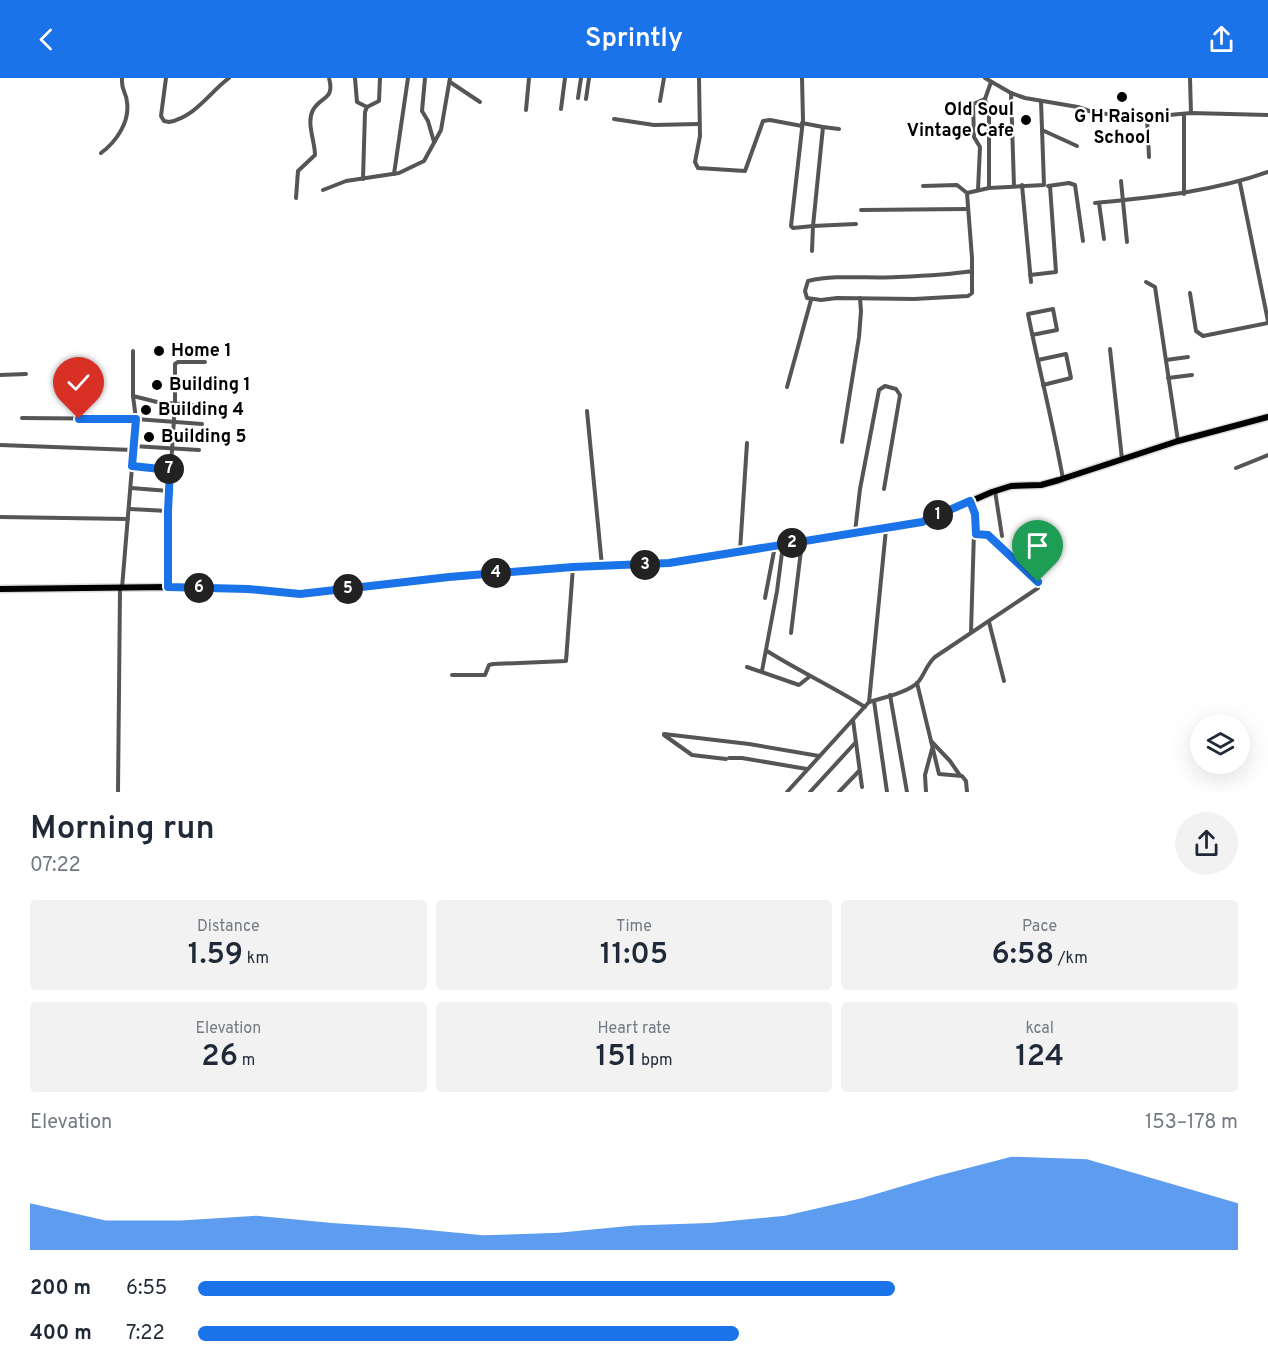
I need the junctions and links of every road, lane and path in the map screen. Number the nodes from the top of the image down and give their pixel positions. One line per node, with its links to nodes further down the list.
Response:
1 (122, 78): 42 (street)
2 (166, 78): 3 (street)
3 (229, 78)
4 (329, 78): 58 (street)
5 (355, 78): 27 (street)
6 (380, 78): 27 (street)
7 (408, 78): 45 (street)
8 (425, 78): 40 (street)
9 (529, 78): 29 (street)
10 (565, 78): 28 (street)
11 (581, 78): 21 (street)
12 (589, 78): 22 (street)
13 (664, 78): 24 (street)
14 (699, 78): 35 (street)
15 (802, 78): 36 (street)
16 (985, 78): 19 (street)
17 (1190, 78): 30 (street)
18 (450, 80): 26 (street); 40 (street)
19 (991, 82): 20 (street); 23 (street)
20 (1011, 93): 25 (street); 51 (street)
21 (578, 98)
22 (586, 99)
23 (985, 99): 53 (street); 55 (street)
24 (660, 101)
25 (1041, 101): 33 (street); 39 (street)
26 (480, 102)
27 (367, 107): 46 (street)
28 (561, 109)
29 (526, 110)
30 (1191, 113): 31 (street); 32 (street)
31 (1184, 114): 33 (street); 57 (street)
32 (1268, 115)
33 (1147, 117): 43 (street)
34 (614, 119): 35 (street)
35 (700, 124): 36 (street)
36 (802, 125): 37 (street); 63 (street)
37 (823, 127): 38 (street); 63 (street)
38 (839, 129)
39 (1042, 130): 41 (street); 49 (street)
40 (434, 142): 45 (street)
41 (1077, 146)
42 (100, 153)
43 (1149, 157)
44 (1268, 172): 48 (street)
45 (394, 174): 46 (street)
46 (363, 180): 54 (street)
47 (1121, 181): 59 (street)
48 (1240, 183): 57 (street); 75 (street)
49 (1047, 185): 52 (street); 65 (street); 69 (street)
50 (923, 186): 56 (street)
51 (1014, 186): 52 (street); 53 (street)
52 (1022, 186): 69 (street)
53 (989, 188): 55 (street)
54 (323, 190)
55 (978, 190): 56 (street)
56 (967, 193): 60 (street)
57 (1184, 194): 59 (street)
58 (296, 198)
59 (1123, 200): 64 (street); 66 (street)
60 (967, 209): 61 (street); 68 (street)
61 (861, 210)
62 (856, 224): 63 (street)
63 (813, 226): 67 (street)
64 (1104, 239)
65 (1083, 241)
66 (1127, 242)
67 (812, 251)
68 (972, 271): 73 (street); 74 (street)
69 (1030, 275): 70 (street)
70 (1031, 282)
71 (1146, 282): 81 (street)
72 (1190, 293): 75 (street)
73 (860, 298): 74 (street); 101 (street)
74 (812, 300): 90 (street)
75 (1268, 322)
76 (1032, 335): 76 (street); 80 (street)
77 (1110, 349): 108 (street)
78 (133, 351): 91 (street)
79 (1188, 357): 81 (street)
80 (1038, 360): 89 (street); 89 (street)
81 (1166, 360): 86 (street)
82 (205, 362): 87 (street)
83 (26, 374): 84 (street)
84 (0, 375)
85 (1192, 375): 86 (street)
86 (1168, 378): 100 (street)
87 (174, 383): 88 (street); 92 (street)
88 (203, 384)
89 (1043, 384): 112 (street)
90 (787, 387)
91 (133, 396): 92 (street); 97 (street)
92 (175, 404): 93 (street); 98 (street)
93 (203, 406)
94 (587, 411): 130 (street)
95 (1268, 417): 100 (main road)
96 (22, 418): 97 (street)
97 (136, 419): 98 (street); 105 (street)
98 (174, 422): 99 (street); 104 (street)
99 (202, 424)
100 (1178, 441): 108 (main road)
101 (842, 442)
102 (747, 443): 129 (street)
103 (0, 445): 105 (street)
104 (171, 447): 105 (street); 106 (street); 111 (street)
105 (133, 448): 109 (street)
106 (199, 450)
107 (1268, 455): 110 (street)
108 (1122, 459): 112 (main road)
109 (132, 466): 111 (street); 113 (street)
110 (1236, 468)
111 (170, 470): 115 (street)
112 (1063, 479): 116 (main road)
113 (131, 488): 115 (street); 118 (street)
114 (884, 489): 124 (street)
115 (169, 491): 119 (street)
116 (995, 491): 117 (main road); 125 (street)
117 (970, 501): 120 (street); 123 (main road)
118 (129, 509): 119 (street); 122 (street)
119 (168, 511): 132 (street)
120 (975, 514): 136 (street); 138 (street)
121 (0, 517): 122 (street)
122 (128, 519): 133 (street)
123 (886, 529): 124 (main road); 147 (street)
124 (855, 534): 126 (main road)
125 (1002, 536)
126 (802, 541): 127 (main road); 137 (street)
127 (783, 544): 128 (main road); 139 (street)
128 (775, 546): 129 (main road); 135 (street)
129 (740, 552): 130 (main road)
130 (602, 566): 131 (main road)
131 (573, 567): 132 (main road); 142 (street)
132 (168, 587): 133 (main road)
133 (121, 589): 134 (main road); 158 (street)
134 (0, 590)
135 (765, 598)
136 (989, 622): 138 (street); 144 (street)
137 (791, 633)
138 (971, 633): 145 (street)
139 (767, 651): 141 (street); 143 (street)
140 (747, 667): 141 (street)
141 (762, 671): 143 (street)
142 (452, 675)
143 (809, 677): 148 (street)
144 (1004, 681)
145 (917, 683): 146 (street); 150 (street)
146 (890, 695): 147 (street); 163 (street)
147 (872, 701): 148 (street); 162 (street)
148 (865, 707): 149 (street)
149 (853, 720): 151 (street); 153 (street)
150 (931, 741): 152 (street); 156 (street)
151 (856, 742): 155 (street); 160 (street)
152 (932, 747): 156 (street); 164 (street)
153 (820, 756): 154 (street); 154 (street)
154 (808, 769): 159 (street)
155 (860, 771): 157 (street); 161 (street)
156 (959, 774): 165 (street)
157 (862, 787)
158 (118, 792)
159 (787, 792)
160 (810, 792)
161 (839, 792)
162 (887, 792)
163 (907, 792)
164 (926, 792)
165 (967, 792)

